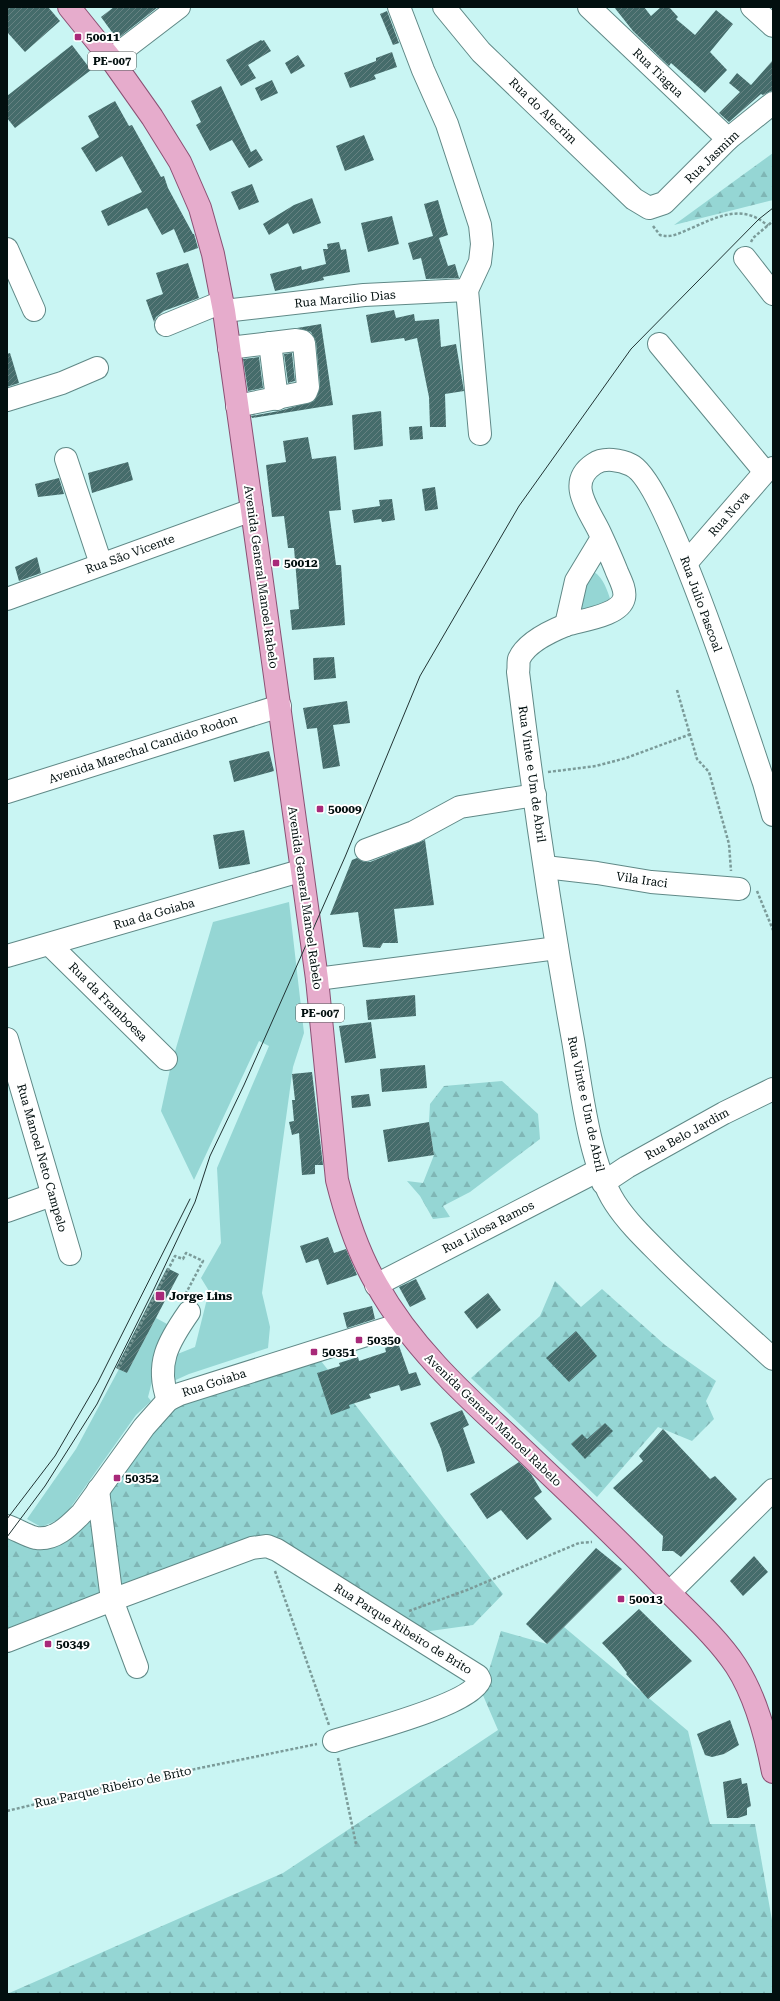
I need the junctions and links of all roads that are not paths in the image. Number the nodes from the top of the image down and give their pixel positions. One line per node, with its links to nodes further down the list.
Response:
1 (69, 7): 8 (main road, Avenida General Manoel Rabelo / PE-007)
2 (179, 7): 8 (street)
3 (399, 7): 14 (street)
4 (444, 7): 11 (street, Rua do Alecrim)
5 (588, 7): 10 (street, Rua Tiagua)
6 (752, 7): 7 (street)
7 (773, 26)
8 (111, 59): 16 (main road, Avenida General Manoel Rabelo / PE-007)
9 (773, 103): 10 (street, Rua Jasmim)
10 (728, 139): 11 (street, Rua Jasmim)
11 (649, 208)
12 (7, 249): 17 (street)
13 (745, 258): 15 (street)
14 (467, 290): 16 (street, Rua Marcilio Dias); 26 (street)
15 (773, 294)
16 (223, 307): 18 (street, Rua Marcilio Dias); 21 (main road, Avenida General Manoel Rabelo / PE-007)
17 (34, 310)
18 (166, 325)
19 (270, 343): 21 (street); 23 (street); 23 (street)
20 (659, 344): 28 (street)
21 (229, 348): 25 (main road, Avenida General Manoel Rabelo / PE-007)
22 (98, 368): 24 (street)
23 (277, 399): 25 (street)
24 (7, 400)
25 (237, 406): 30 (main road, Avenida General Manoel Rabelo / PE-007)
26 (480, 434)
27 (66, 459): 33 (street)
28 (769, 470): 32 (street, Rua Nova)
29 (580, 485): 31 (street, Rua Vinte e Um de Abril); 32 (street, Rua Julio Pascoal)
30 (252, 510): 33 (street, Rua São Vicente); 36 (main road, Avenida General Manoel Rabelo / PE-007)
31 (602, 538): 35 (street); 35 (street, Rua Vinte e Um de Abril)
32 (687, 562): 37 (street, Rua Julio Pascoal)
33 (101, 564): 34 (street, Rua São Vicente)
34 (7, 600)
35 (566, 625): 38 (street, Rua Vinte e Um de Abril)
36 (280, 706): 39 (street, Avenida Marechal Candido Rodon); 43 (main road, Avenida General Manoel Rabelo / PE-007)
37 (769, 780): 40 (street, Rua Julio Pascoal)
38 (534, 785): 41 (street); 42 (street, Rua Vinte e Um de Abril)
39 (7, 792)
40 (773, 815)
41 (366, 850)
42 (545, 867): 44 (street, Vila Iraci); 46 (street, Rua Vinte e Um de Abril)
43 (300, 871): 45 (street, Rua da Goiaba); 48 (main road, Avenida General Manoel Rabelo / PE-007)
44 (736, 889)
45 (50, 945): 47 (street, Rua da Goiaba); 50 (street, Rua da Framboesa)
46 (557, 948): 48 (street); 52 (street, Rua Vinte e Um de Abril)
47 (7, 956)
48 (317, 979): 56 (main road, Avenida General Manoel Rabelo / PE-007)
49 (7, 1039): 53 (street, Rua Manoel Neto Campelo)
50 (166, 1059)
51 (773, 1089): 52 (street, Rua Belo Jardim)
52 (601, 1176): 56 (street, Rua Lilosa Ramos); 59 (street, Rua Vinte e Um de Abril)
53 (52, 1195): 54 (street); 55 (street, Rua Manoel Neto Campelo)
54 (7, 1211)
55 (70, 1254)
56 (376, 1285): 58 (main road, Avenida General Manoel Rabelo / PE-007)
57 (189, 1312): 60 (street)
58 (401, 1324): 60 (street, Rua Goiaba); 64 (main road, Avenida General Manoel Rabelo / PE-007)
59 (773, 1359)
60 (168, 1400): 61 (street, Rua Goiaba)
61 (98, 1490): 63 (street, Rua Goiaba); 65 (street)
62 (773, 1490): 64 (street)
63 (7, 1526)
64 (669, 1593): 69 (main road, Avenida General Manoel Rabelo / PE-007)
65 (112, 1600): 66 (street); 67 (street); 68 (street, Rua Parque Ribeiro de Brito)
66 (7, 1641)
67 (136, 1667)
68 (334, 1740)
69 (773, 1772)

